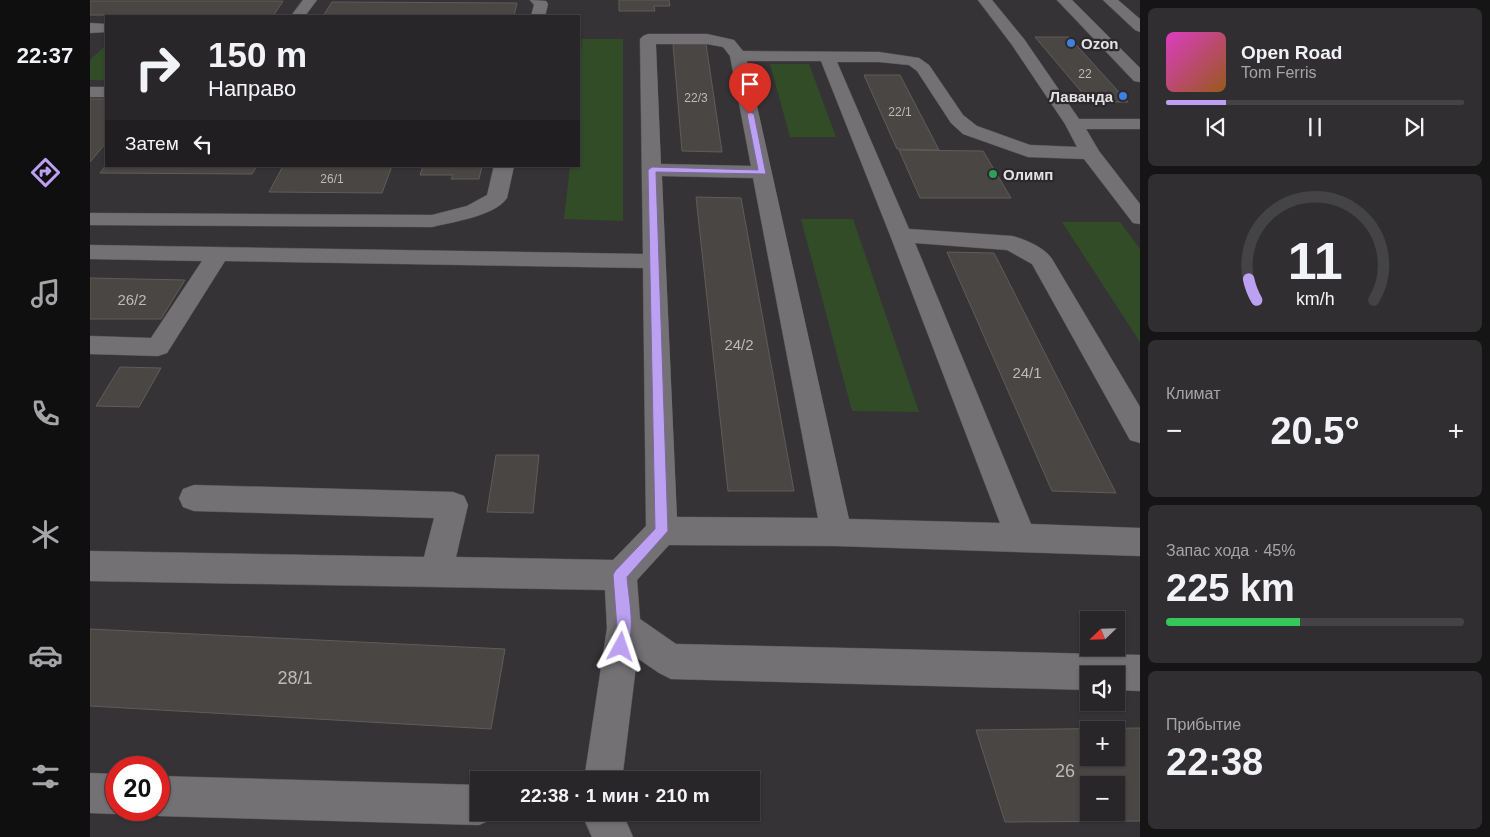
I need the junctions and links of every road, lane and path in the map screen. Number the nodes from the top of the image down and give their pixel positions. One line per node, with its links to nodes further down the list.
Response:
1 (310, 0): 7 (street)
2 (538, 0): 8 (street)
3 (985, 0): 17 (street)
4 (1064, 0): 14 (street)
5 (1112, 1): 6 (street); 9 (street)
6 (1131, 2)
7 (299, 15)
8 (538, 15)
9 (1140, 27)
10 (90, 28): 11 (street)
11 (105, 28)
12 (738, 56): 13 (street); 21 (street); 22 (street)
13 (827, 57): 19 (street); 25 (street)
14 (1140, 77)
15 (90, 92): 16 (street)
16 (105, 92)
17 (1074, 124): 18 (street); 19 (street)
18 (1140, 124)
19 (1090, 152): 23 (street)
20 (504, 167): 24 (street)
21 (652, 170): 22 (street); 28 (street)
22 (763, 172): 33 (street)
23 (1140, 218)
24 (90, 219)
25 (901, 235): 30 (street); 34 (street)
26 (90, 252): 27 (street)
27 (218, 254): 28 (street); 29 (street)
28 (654, 261): 32 (street)
29 (90, 345)
30 (1140, 432)
31 (194, 498): 37 (street)
32 (662, 531): 33 (street); 38 (street)
33 (836, 532): 34 (street)
34 (1021, 538): 35 (street)
35 (1140, 542)
36 (90, 566): 37 (street)
37 (436, 572): 38 (street)
38 (620, 575): 39 (street)
39 (624, 628): 40 (street); 41 (street)
40 (1140, 673)
41 (604, 771)
42 (90, 793): 43 (street)
43 (105, 794)
44 (170, 796): 45 (street)
45 (470, 805)
46 (605, 821): 47 (street)
47 (613, 837)

